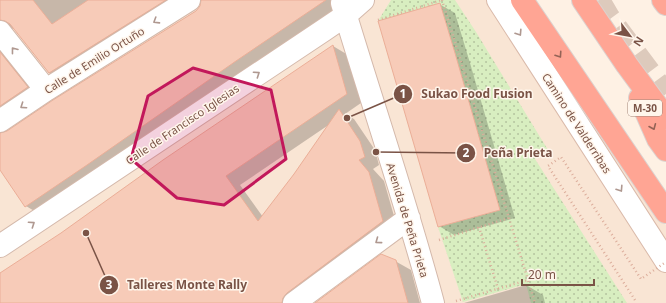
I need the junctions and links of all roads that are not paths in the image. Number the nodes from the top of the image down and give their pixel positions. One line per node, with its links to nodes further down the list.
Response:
1 (189, 0): 11 (street, Calle de Emilio Ortuño, one-way to 11)
2 (363, 0): 8 (street, Calle de Francisco Iglesias)
3 (498, 0): 18 (street, Camino de Valderribas, one-way to 18)
4 (522, 0): 15 (highway, one-way to 15)
5 (583, 0): 10 (highway, M-30)
6 (664, 0): 7 (highway)
7 (666, 4)
8 (343, 8): 16 (street, Avenida de Peña Prieta); 17 (street, Calle de Francisco Iglesias, one-way to 8)
9 (0, 32): 11 (street, one-way to 9)
10 (626, 65): 12 (highway, M-30); 14 (highway, M-30, one-way to 14)
11 (46, 90): 13 (street, Calle de Emilio Ortuño, one-way to 13)
12 (666, 118)
13 (0, 122)
14 (666, 150)
15 (666, 212)
16 (409, 218): 20 (street, one-way to 20); 21 (street, Avenida de Peña Prieta)
17 (0, 246)
18 (662, 256): 19 (street, Camino de Valderribas)
19 (666, 268)
20 (294, 303)
21 (443, 303)

